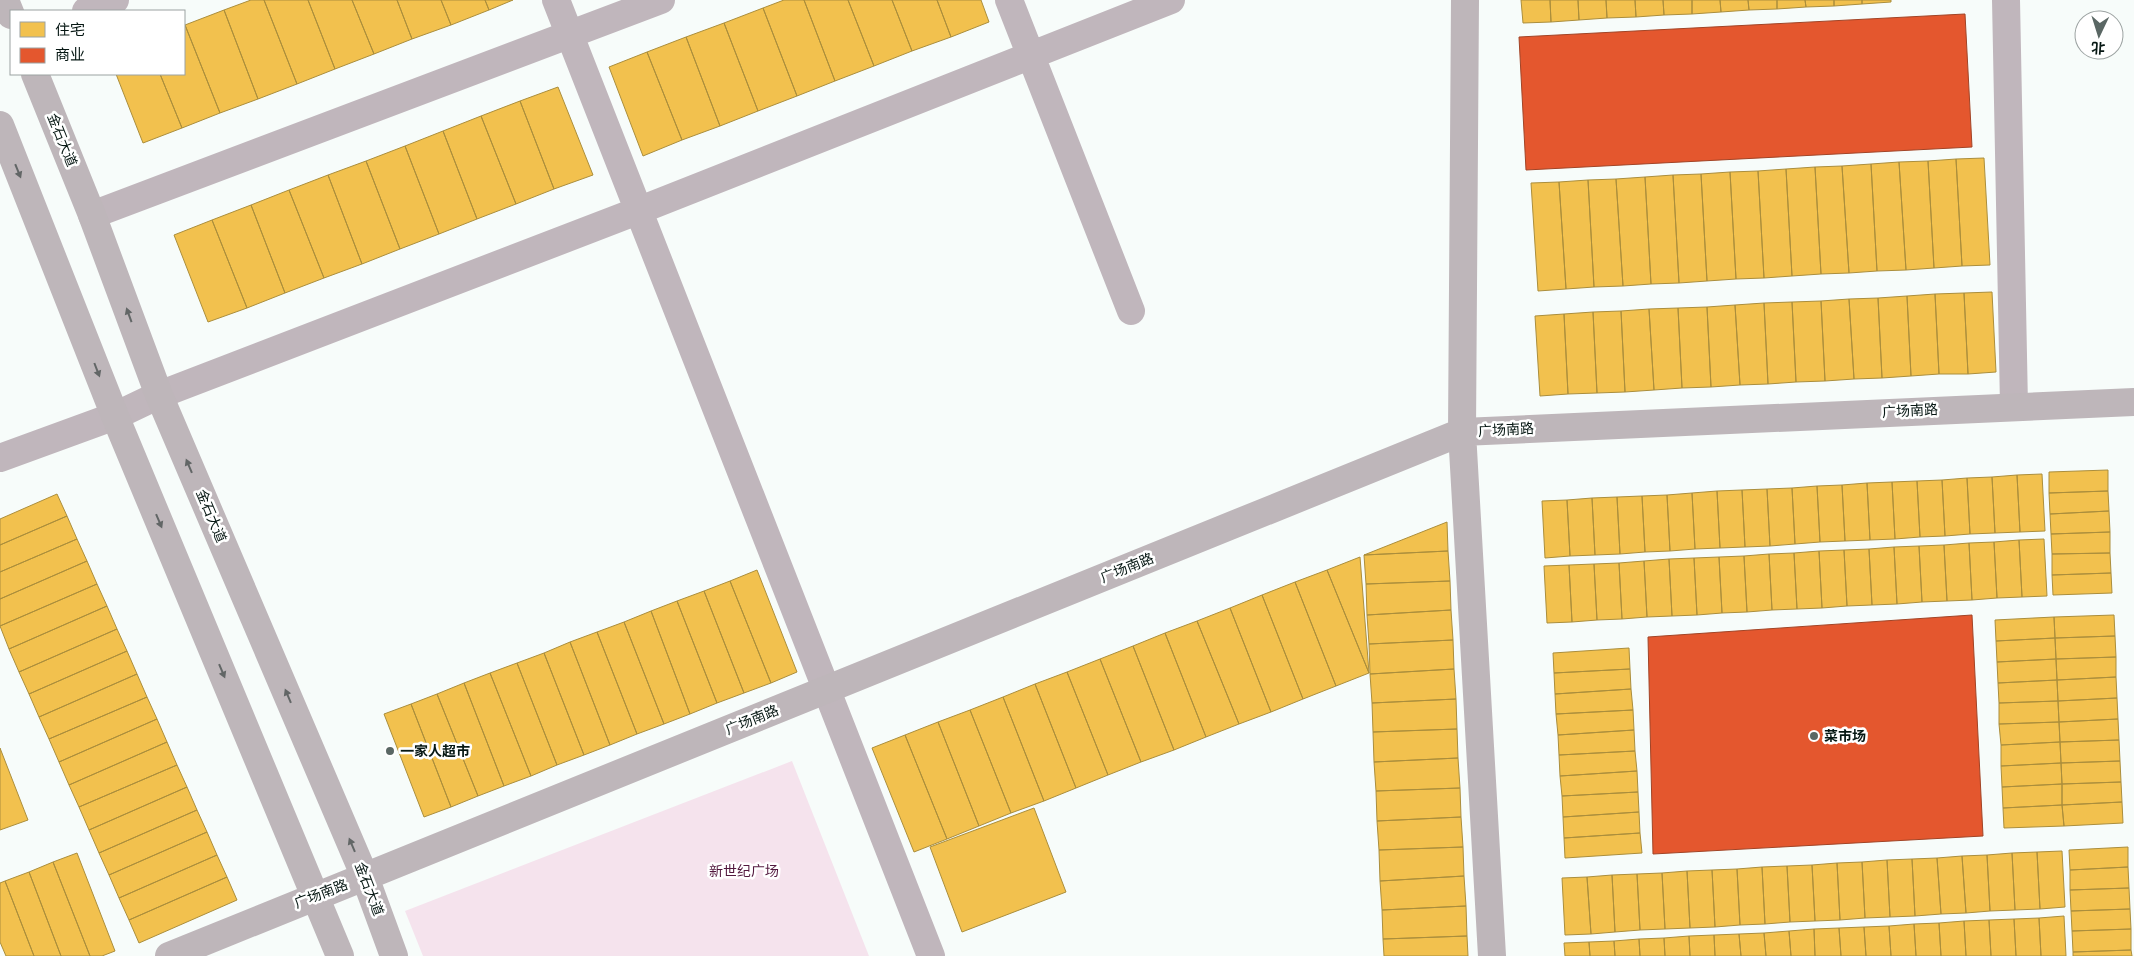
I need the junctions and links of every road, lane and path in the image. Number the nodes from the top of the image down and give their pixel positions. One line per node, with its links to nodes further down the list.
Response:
1 (5, 0): 10 (street)
2 (115, 0): 9 (street)
3 (556, 0): 11 (street)
4 (661, 0): 11 (street)
5 (1009, 0): 12 (street)
6 (1171, 0): 12 (street)
7 (1464, 0): 22 (street)
8 (2006, 0): 20 (street)
9 (89, 10)
10 (10, 12)
11 (570, 35): 15 (street); 16 (street)
12 (1031, 56): 15 (street); 17 (street)
13 (35, 75): 16 (street, 金石大道)
14 (0, 125): 21 (street, one-way to 21)
15 (640, 210): 18 (street); 29 (street)
16 (92, 215): 18 (street, 金石大道, one-way to 16)
17 (1131, 311)
18 (159, 395): 21 (street); 24 (street, 金石大道, one-way to 18)
19 (2134, 402): 20 (street, 广场南路)
20 (2014, 406): 22 (street, 广场南路)
21 (115, 416): 23 (street); 25 (street, one-way to 25)
22 (1462, 432): 24 (street, 广场南路); 30 (street)
23 (0, 458)
24 (365, 877): 25 (street, 广场南路); 28 (street, 金石大道)
25 (316, 895): 26 (street, 广场南路); 27 (street)
26 (169, 956)
27 (340, 956)
28 (394, 956)
29 (932, 956)
30 (1492, 956)

